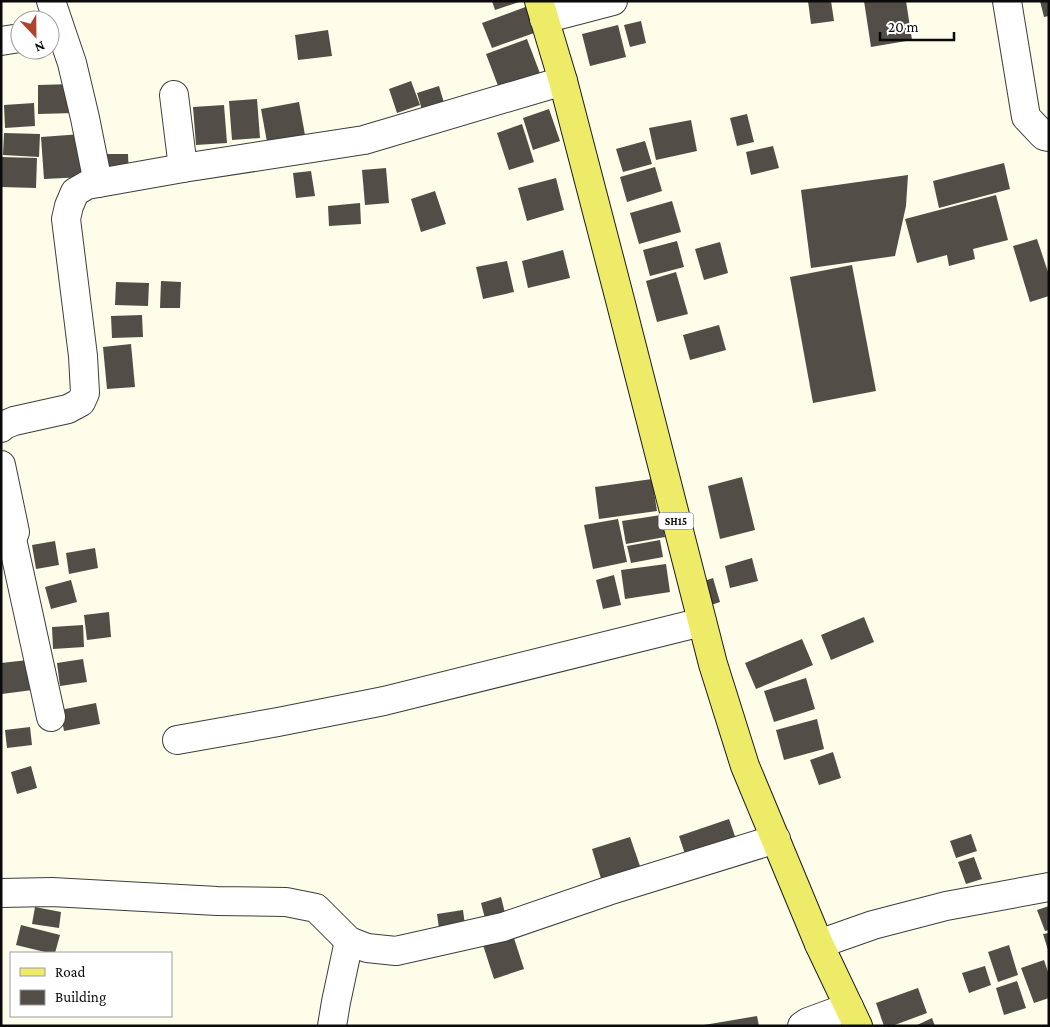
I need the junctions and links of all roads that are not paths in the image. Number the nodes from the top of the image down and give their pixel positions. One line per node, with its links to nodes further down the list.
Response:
1 (613, 1): 3 (street)
2 (1007, 1): 7 (street)
3 (542, 10): 5 (main road, SH15)
4 (60, 40): 9 (street)
5 (562, 81): 8 (street); 13 (main road, SH15)
6 (174, 95): 8 (street)
7 (1049, 137)
8 (183, 168): 9 (street)
9 (98, 183): 10 (street)
10 (1, 428)
11 (1, 465): 12 (street)
12 (7, 541): 14 (street)
13 (702, 622): 15 (street); 16 (main road, SH15)
14 (51, 718)
15 (176, 740)
16 (776, 839): 19 (street); 20 (main road, SH15)
17 (1049, 887): 20 (street)
18 (1, 892): 19 (street)
19 (348, 941): 22 (street)
20 (819, 944): 21 (main road, SH15)
21 (853, 1016): 23 (street)
22 (332, 1026)
23 (802, 1026)

